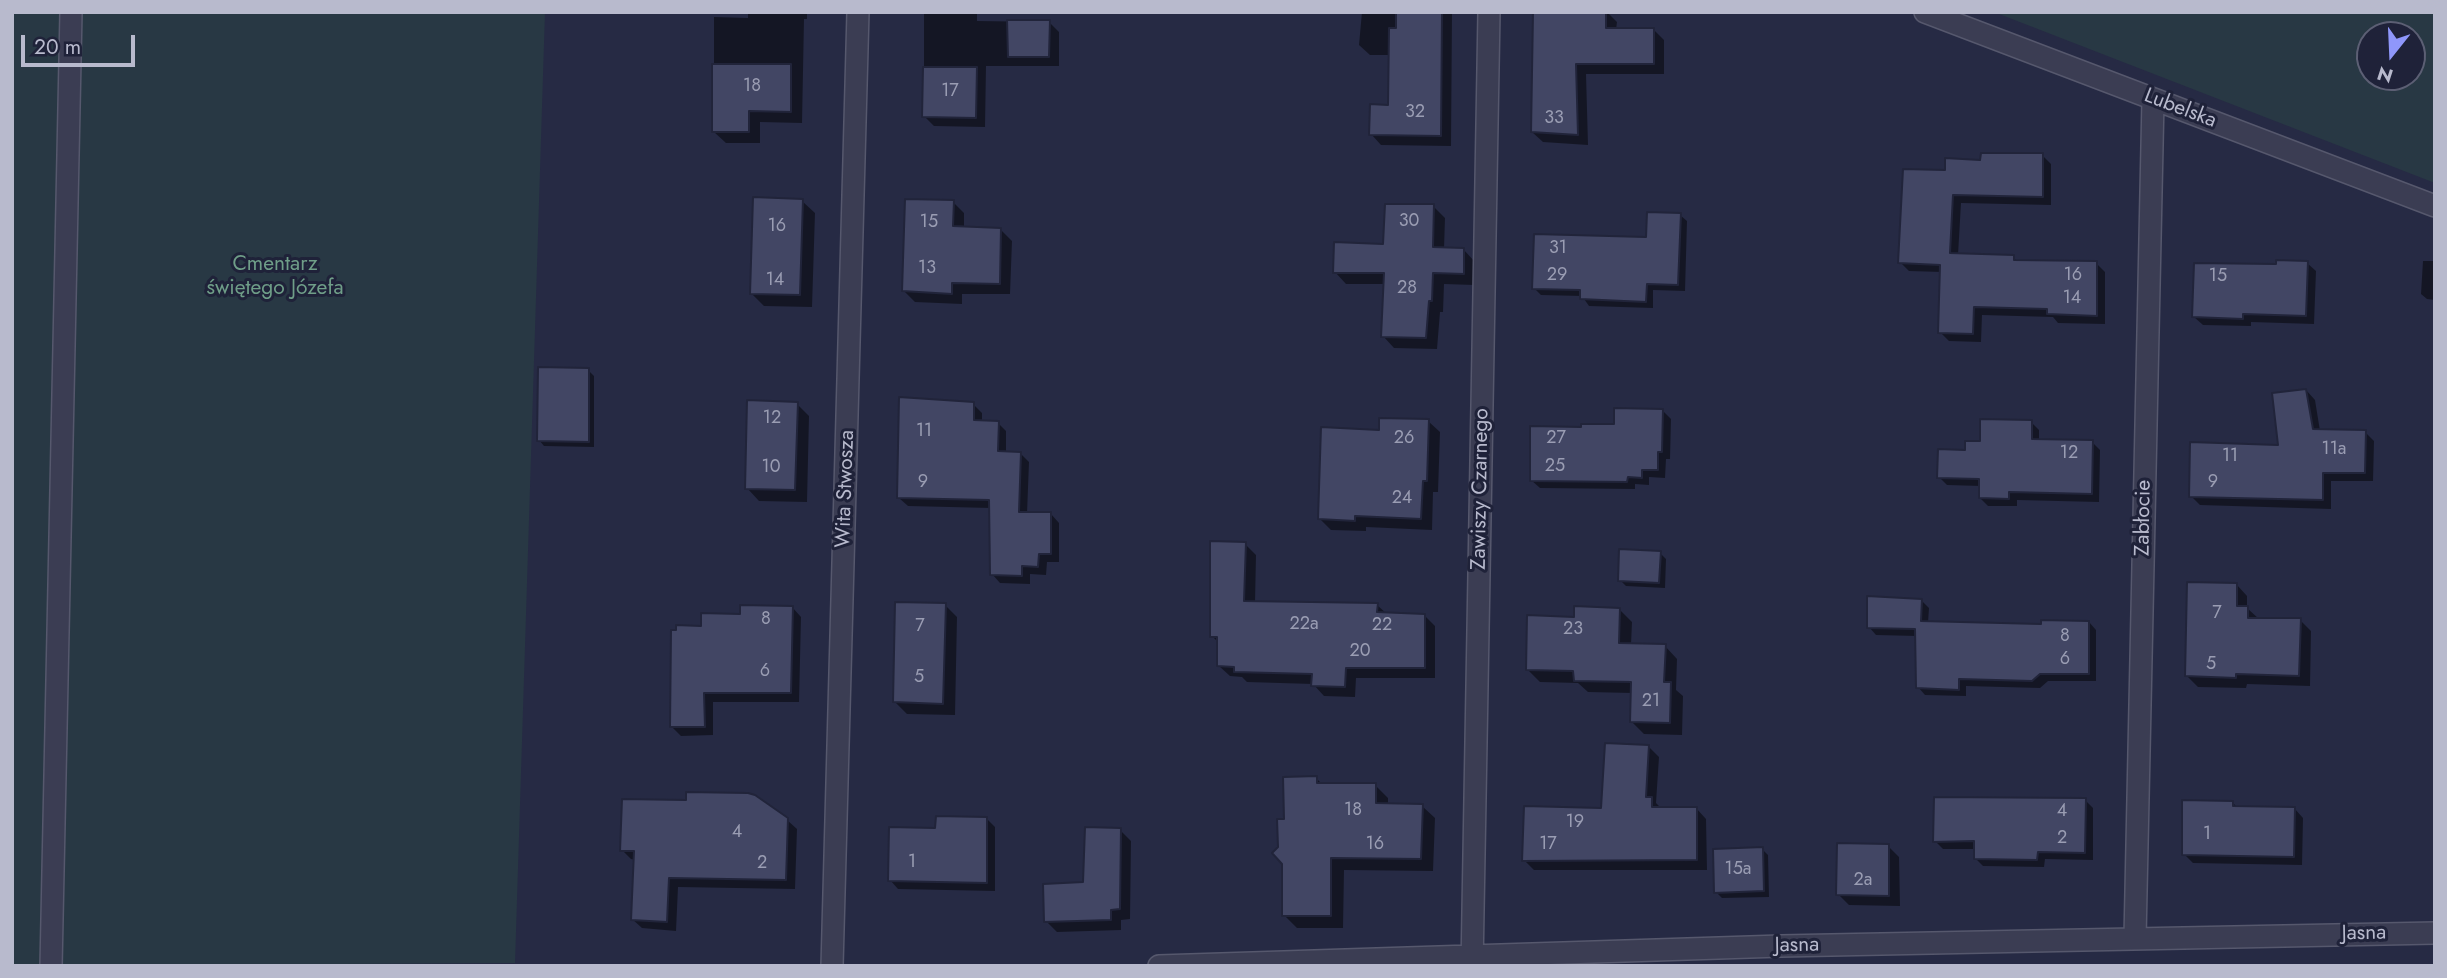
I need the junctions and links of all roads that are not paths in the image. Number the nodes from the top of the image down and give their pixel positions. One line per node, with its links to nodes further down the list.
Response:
1 (71, 12): 10 (street)
2 (858, 12): 11 (street, Wita Stwosza)
3 (1489, 12): 9 (street, Zawiszy Czarnego)
4 (1925, 12): 5 (street, Lubelska)
5 (2153, 99): 6 (street, Lubelska); 8 (street, Zabłocie)
6 (2435, 206)
7 (2435, 933): 8 (street, Jasna)
8 (2135, 938): 9 (street, Jasna)
9 (1473, 961): 12 (street, Jasna)
10 (51, 966)
11 (832, 966)
12 (1160, 966)

